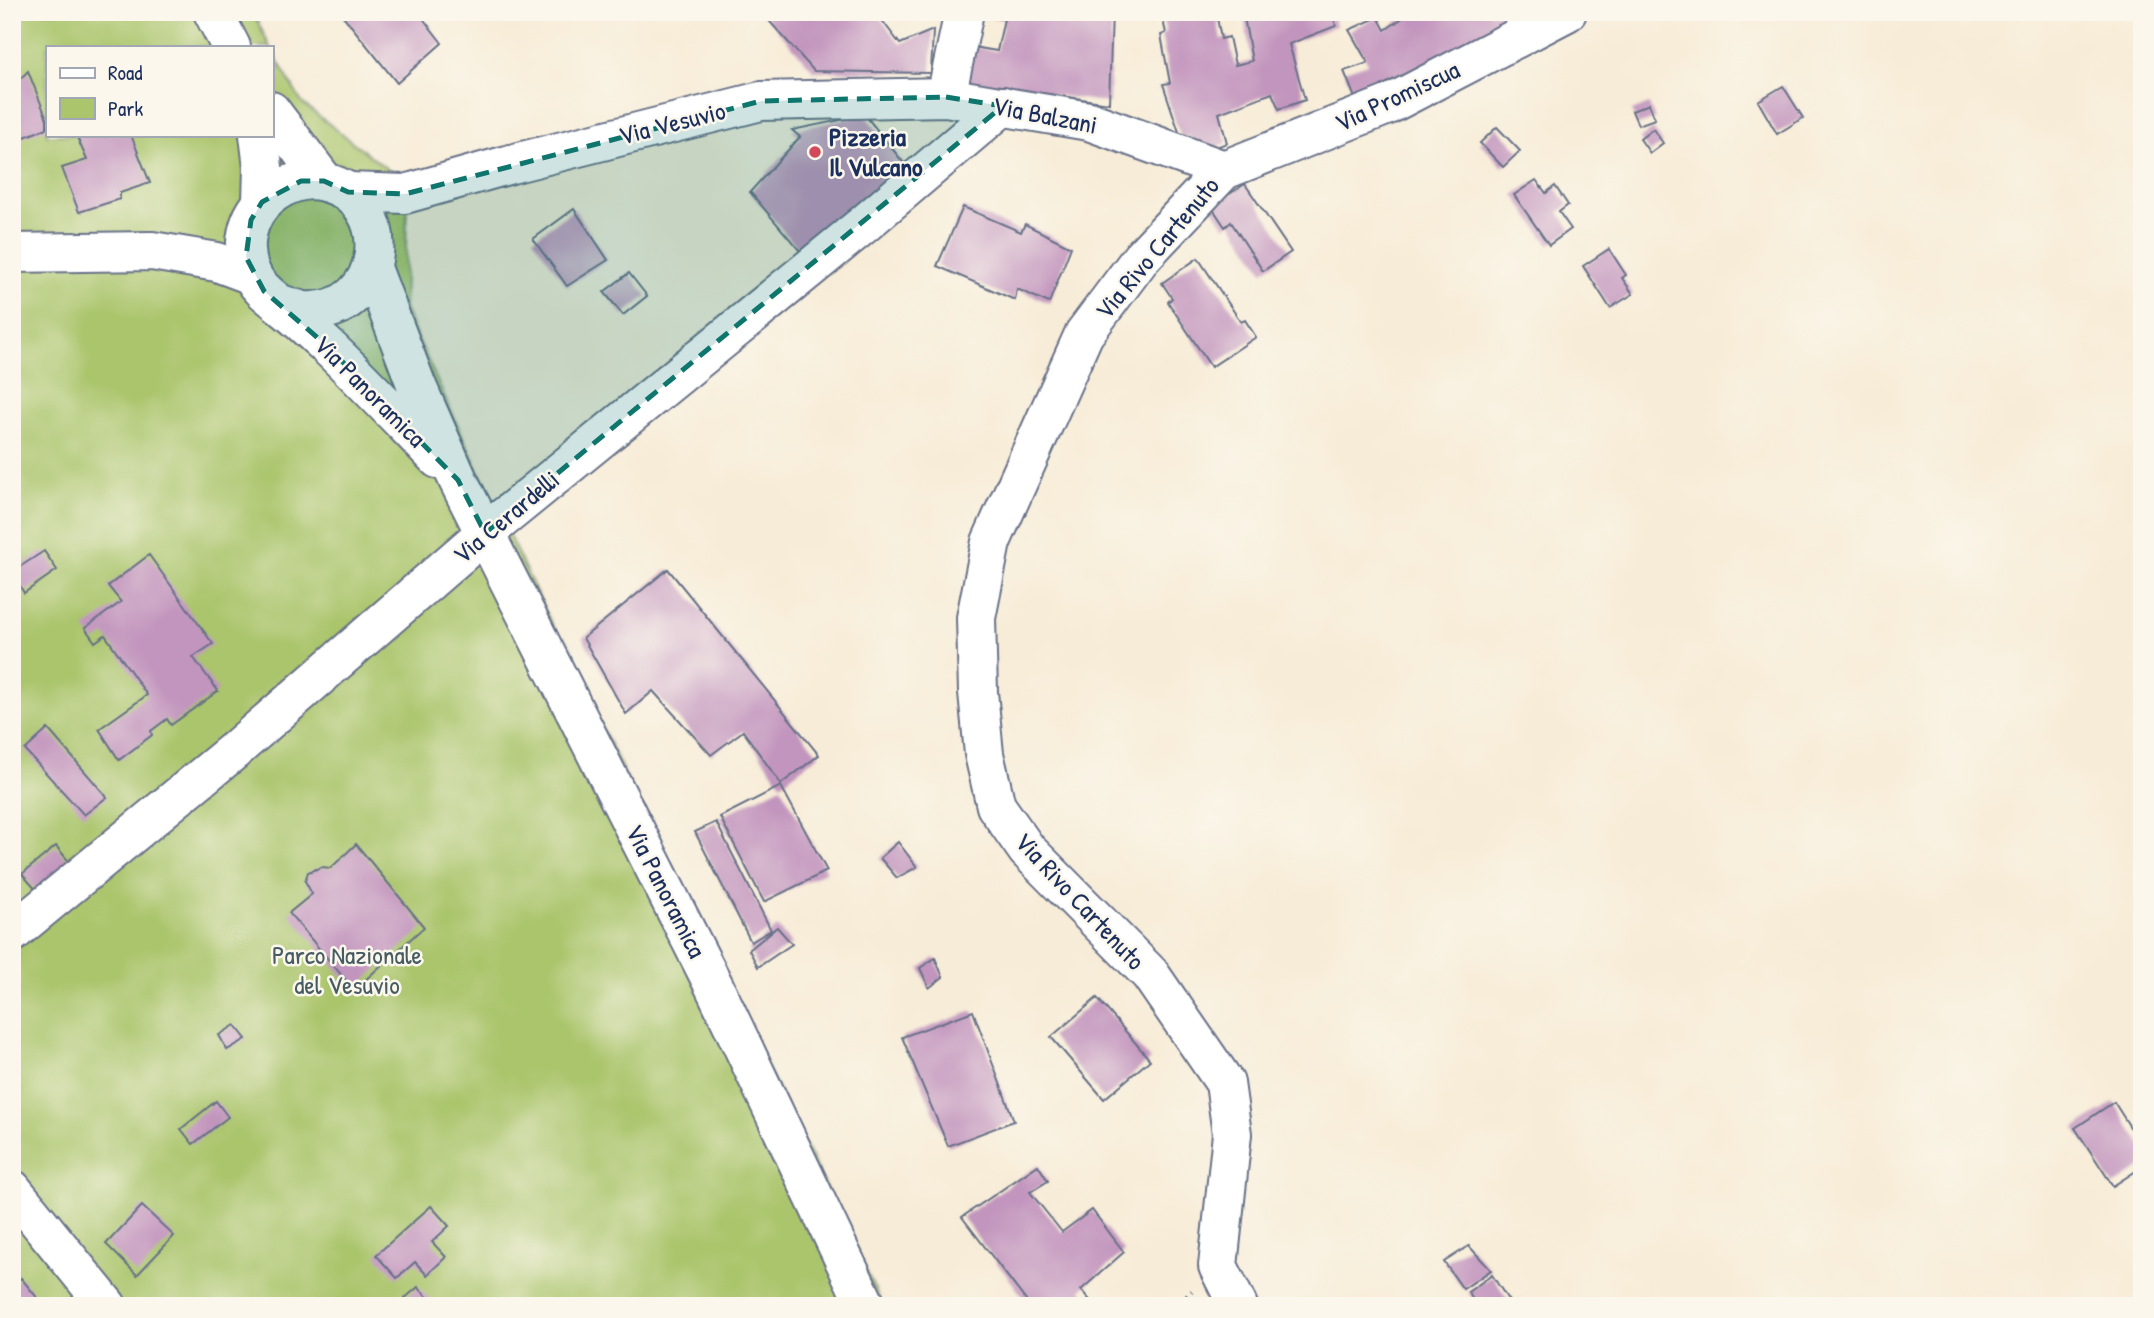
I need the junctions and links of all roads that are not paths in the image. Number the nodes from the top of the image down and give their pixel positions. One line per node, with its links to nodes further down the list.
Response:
1 (214, 12): 4 (street)
2 (964, 12): 5 (street)
3 (1549, 16): 9 (street, Via Promiscua)
4 (231, 46)
5 (946, 97): 6 (street, Via Balzani); 11 (street, Via Vesuvio)
6 (1003, 106): 9 (street, Via Balzani); 20 (street, Via Cerardelli)
7 (273, 113): 10 (street)
8 (259, 136): 12 (street, Via Panoramica)
9 (1224, 170): 25 (street, Via Rivo Cartenuto)
10 (336, 187): 11 (street, Via Vesuvio); 12 (street); 13 (street)
11 (405, 194): 13 (street)
12 (257, 211): 14 (street); 17 (street, Via Panoramica)
13 (374, 229): 16 (street, Via Panoramica)
14 (152, 251): 15 (street); 17 (street)
15 (12, 253)
16 (372, 268): 18 (street, Via Panoramica); 19 (street, Via Panoramica)
17 (253, 275): 18 (street, Via Panoramica)
18 (280, 304): 19 (street, Via Panoramica)
19 (458, 480): 20 (street, Via Panoramica)
20 (485, 533): 21 (street, Via Cerardelli); 24 (street, Via Panoramica)
21 (12, 933)
22 (12, 1189): 23 (street)
23 (107, 1306)
24 (866, 1306)
25 (1238, 1306)

